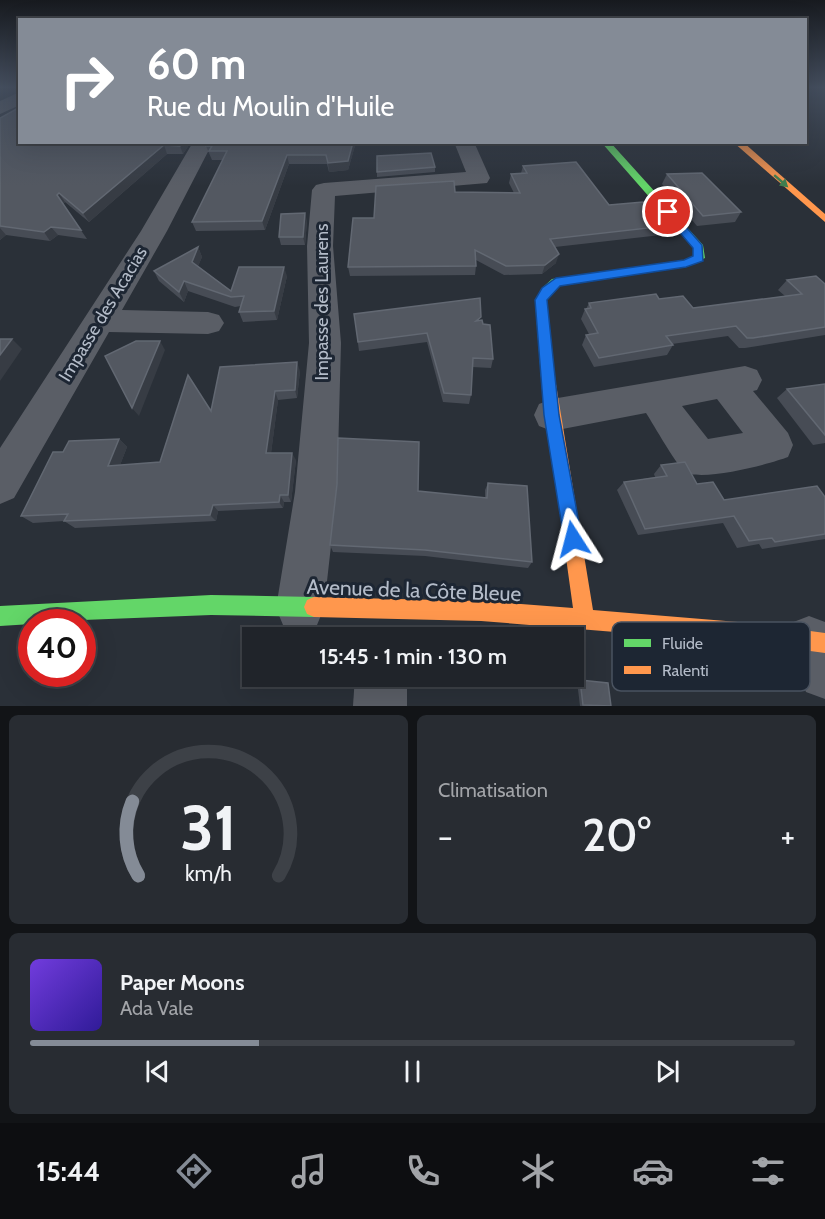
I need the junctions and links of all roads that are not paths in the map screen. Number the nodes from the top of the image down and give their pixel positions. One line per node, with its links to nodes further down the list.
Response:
1 (202, 144): 8 (street, Impasse des Acacias)
2 (465, 144): 13 (street, Impasse des Laurens)
3 (607, 144): 11 (street)
4 (739, 144): 7 (street, one-way to 7)
5 (759, 144): 6 (street)
6 (782, 163)
7 (825, 219)
8 (99, 321): 9 (street); 12 (street, Impasse des Acacias)
9 (207, 323)
10 (654, 396): 10 (street); 11 (street)
11 (552, 415): 15 (street)
12 (0, 484)
13 (300, 608): 14 (street, Avenue de la Côte Bleue); 17 (street, Avenue de la Côte Bleue)
14 (0, 615)
15 (584, 618): 16 (street, Avenue de la Côte Bleue); 17 (street, Avenue de la Côte Bleue)
16 (628, 622)
17 (382, 623)
18 (381, 687): 19 (street)
19 (380, 706)

